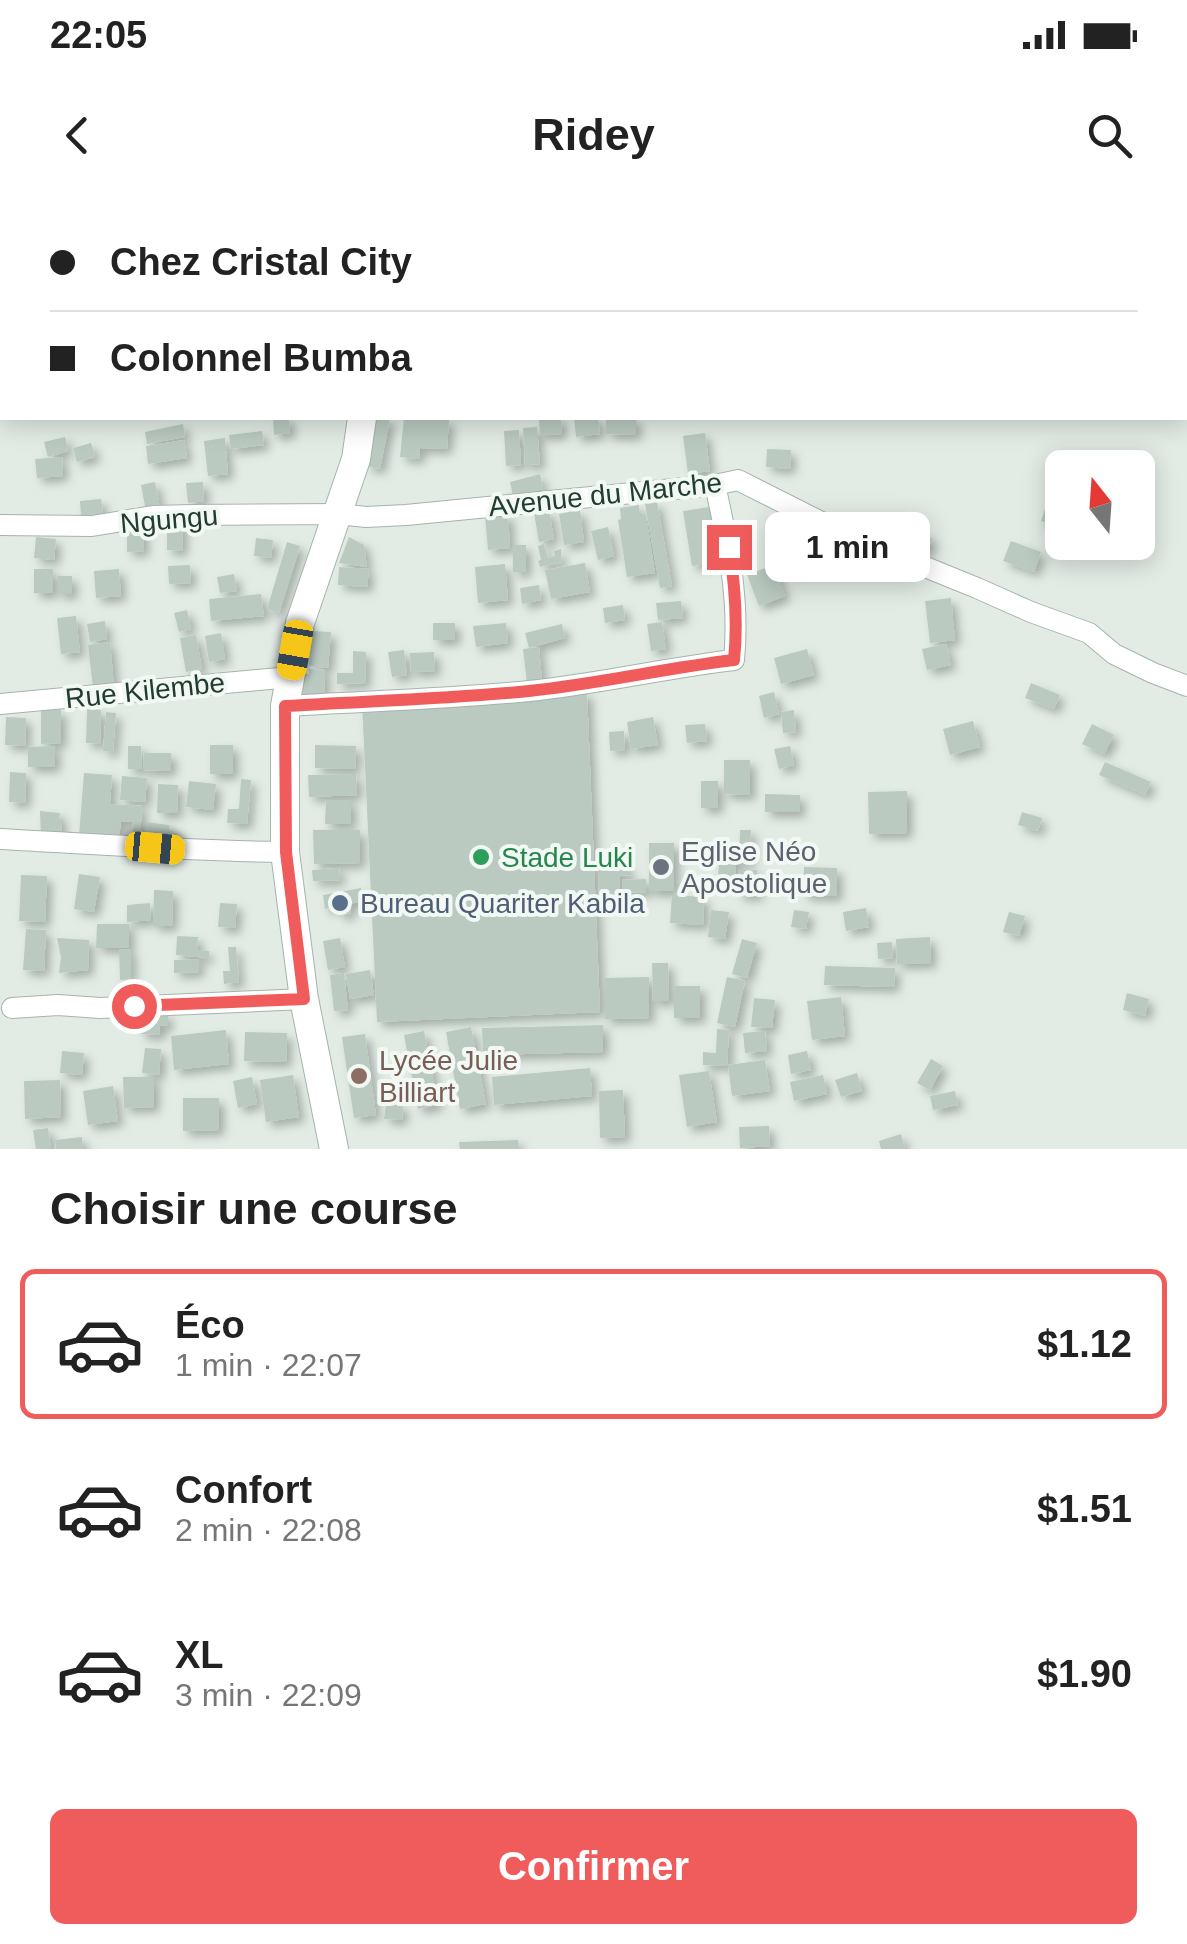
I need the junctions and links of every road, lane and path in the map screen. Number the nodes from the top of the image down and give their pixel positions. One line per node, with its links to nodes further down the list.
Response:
1 (362, 420): 3 (street)
2 (715, 485): 3 (street, Avenue du Marche); 6 (street, Avenue du Marche); 8 (street)
3 (338, 514): 4 (street, Ngungu); 5 (street)
4 (0, 524)
5 (290, 677): 7 (street, Rue Kilembe); 8 (street)
6 (1187, 686)
7 (0, 704)
8 (285, 706): 10 (street)
9 (0, 840): 10 (street)
10 (286, 852): 11 (street)
11 (304, 999): 12 (street); 13 (street)
12 (12, 1008)
13 (334, 1149)

